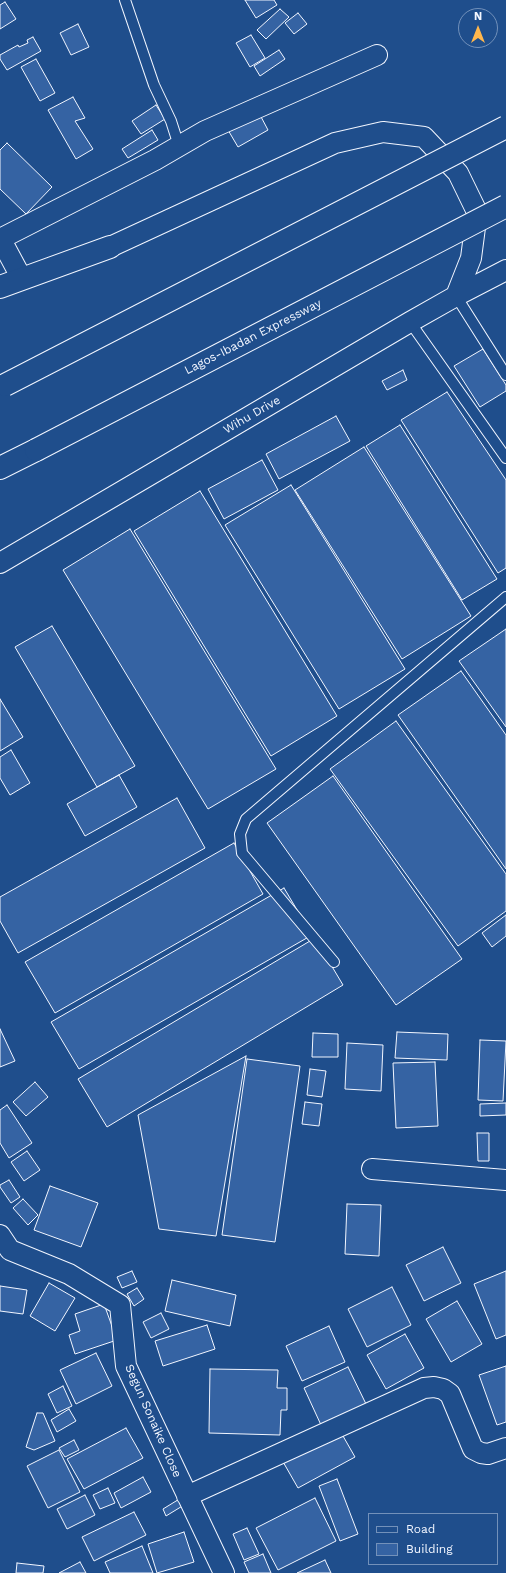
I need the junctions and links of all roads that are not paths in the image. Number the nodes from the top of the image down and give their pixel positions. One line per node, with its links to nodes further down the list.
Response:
1 (125, 0): 4 (lane)
2 (377, 56): 4 (street)
3 (506, 127): 14 (main road, bridge)
4 (179, 146): 6 (street)
5 (506, 206): 16 (main road, Lagos-Ibadan Expressway, bridge)
6 (0, 239): 9 (street)
7 (110, 247): 9 (main road); 11 (street)
8 (506, 270): 11 (street, Wihu Drive)
9 (22, 279): 10 (main road)
10 (0, 287)
11 (456, 296): 12 (street, Wihu Drive); 13 (lane)
12 (410, 322): 15 (lane); 17 (street, Wihu Drive)
13 (506, 375)
14 (3, 387)
15 (506, 458)
16 (0, 468)
17 (0, 563)
18 (506, 597): 19 (lane)
19 (334, 962)
20 (372, 1168): 21 (street)
21 (506, 1180)
22 (0, 1236): 24 (street, Segun Sonaike Close)
23 (506, 1448): 24 (street)
24 (187, 1496): 25 (street, Segun Sonaike Close)
25 (224, 1573)

